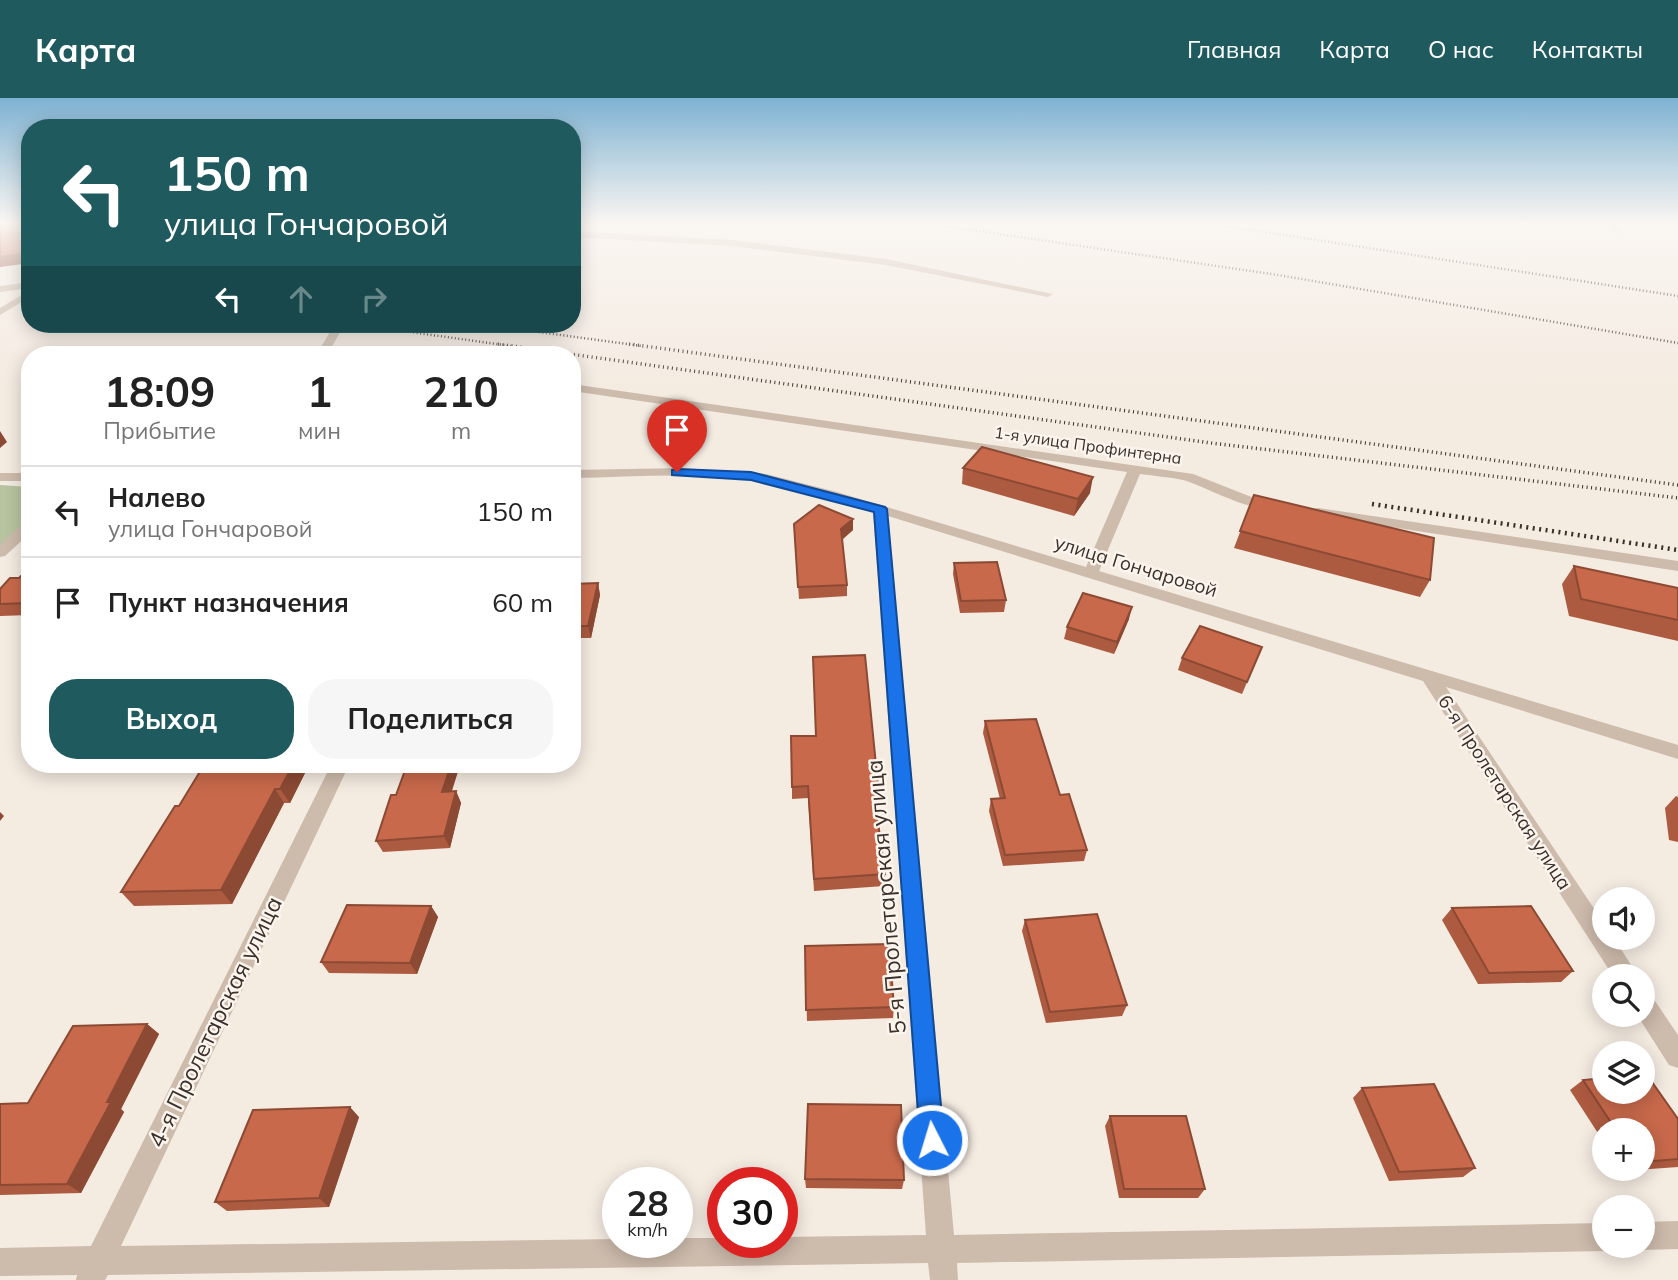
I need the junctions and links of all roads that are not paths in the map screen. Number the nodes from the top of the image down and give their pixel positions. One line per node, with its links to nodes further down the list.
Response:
1 (968, 278): 4 (street)
2 (21, 286): 3 (street)
3 (0, 289)
4 (1048, 294)
5 (21, 299): 6 (street)
6 (0, 312)
7 (581, 388): 8 (street, 1-я улица Профинтерна)
8 (1135, 470): 15 (street, 1-я улица Профинтерна); 16 (street)
9 (581, 474): 12 (street, улица Гончаровой)
10 (0, 477): 11 (street)
11 (21, 477)
12 (880, 509): 16 (street, улица Гончаровой); 26 (street, 5-я Пролетарская улица)
13 (21, 533): 14 (street)
14 (0, 553)
15 (1678, 566)
16 (1090, 574): 17 (street, улица Гончаровой)
17 (1431, 679): 18 (street, улица Гончаровой); 20 (street, 6-я Пролетарская улица)
18 (1678, 752)
19 (336, 773): 28 (street, 4-я Пролетарская улица)
20 (1618, 964)
21 (1655, 1021): 22 (street)
22 (1678, 1056)
23 (1678, 1235): 24 (street)
24 (1655, 1236)
25 (1592, 1237): 26 (street)
26 (941, 1249): 28 (street); 29 (street, 5-я Пролетарская улица)
27 (0, 1262): 28 (street)
28 (94, 1270)
29 (944, 1280)

